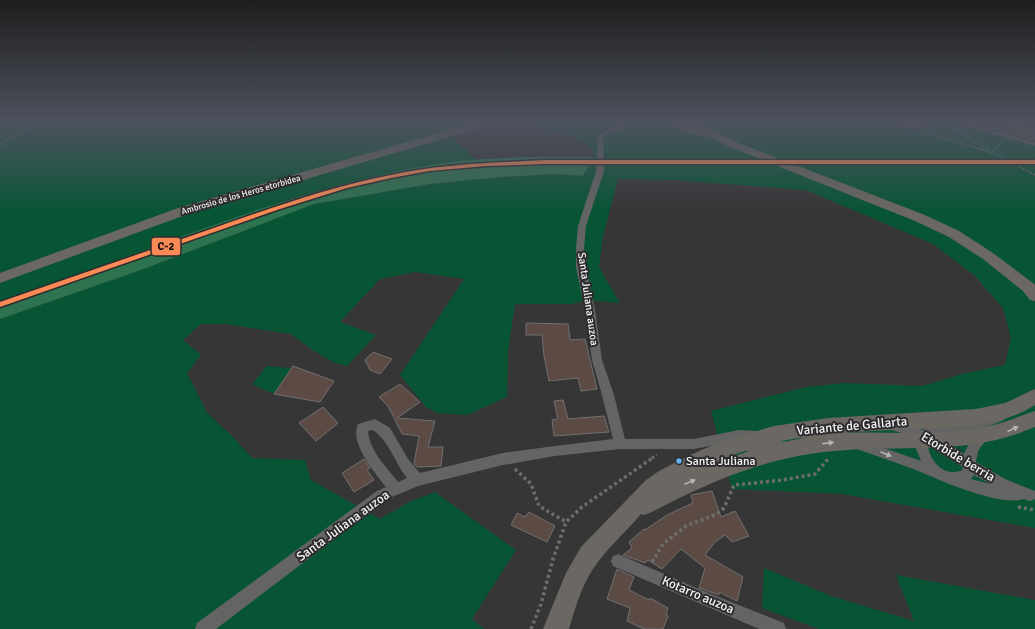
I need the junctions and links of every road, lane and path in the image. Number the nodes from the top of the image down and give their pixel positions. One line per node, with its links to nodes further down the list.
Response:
1 (382, 152): 7 (main road, Ambrosio de los Heros etorbidea)
2 (600, 152): 17 (street, Santa Juliana auzoa)
3 (753, 152): 8 (main road)
4 (991, 152): 5 (path)
5 (996, 154): 6 (path)
6 (1035, 175)
7 (0, 278)
8 (1035, 296)
9 (1035, 396): 10 (main road, Variante de Gallarta)
10 (1015, 408): 12 (main road, Variante de Gallarta); 15 (street)
11 (1035, 419): 14 (main road, Variante de Gallarta, one-way to 11)
12 (884, 422): 13 (main road, Variante de Gallarta); 15 (street, Etorbide berria)
13 (765, 436): 18 (street); 20 (main road, Variante de Gallarta)
14 (983, 436): 15 (main road, Variante de Gallarta); 24 (street)
15 (927, 438): 16 (main road, Variante de Gallarta); 24 (street, Etorbide berria); 25 (street)
16 (850, 441): 19 (main road, Variante de Gallarta, one-way to 16); 25 (street, Etorbide berria, one-way to 25)
17 (620, 444): 18 (street, Santa Juliana auzoa); 22 (street, Santa Juliana auzoa)
18 (694, 444): 20 (street)
19 (798, 448): 20 (street); 29 (main road, Variante de Gallarta, one-way to 19)
20 (717, 450): 29 (main road, Variante de Gallarta)
21 (834, 454): 32 (path)
22 (503, 459): 26 (street, Santa Juliana auzoa); 30 (path)
23 (650, 460): 30 (path)
24 (970, 463): 25 (street); 28 (street, Etorbide berria)
25 (946, 477): 28 (street, Etorbide berria)
26 (417, 480): 27 (street, Santa Juliana auzoa); 27 (street)
27 (395, 490): 33 (street, Santa Juliana auzoa)
28 (1033, 496)
29 (630, 512): 35 (main road)
30 (566, 522): 34 (path)
31 (618, 561): 32 (street, Kotarro auzoa)
32 (647, 574): 36 (street, Kotarro auzoa)
33 (203, 629)
34 (531, 629)
35 (556, 629)
36 (778, 629)

